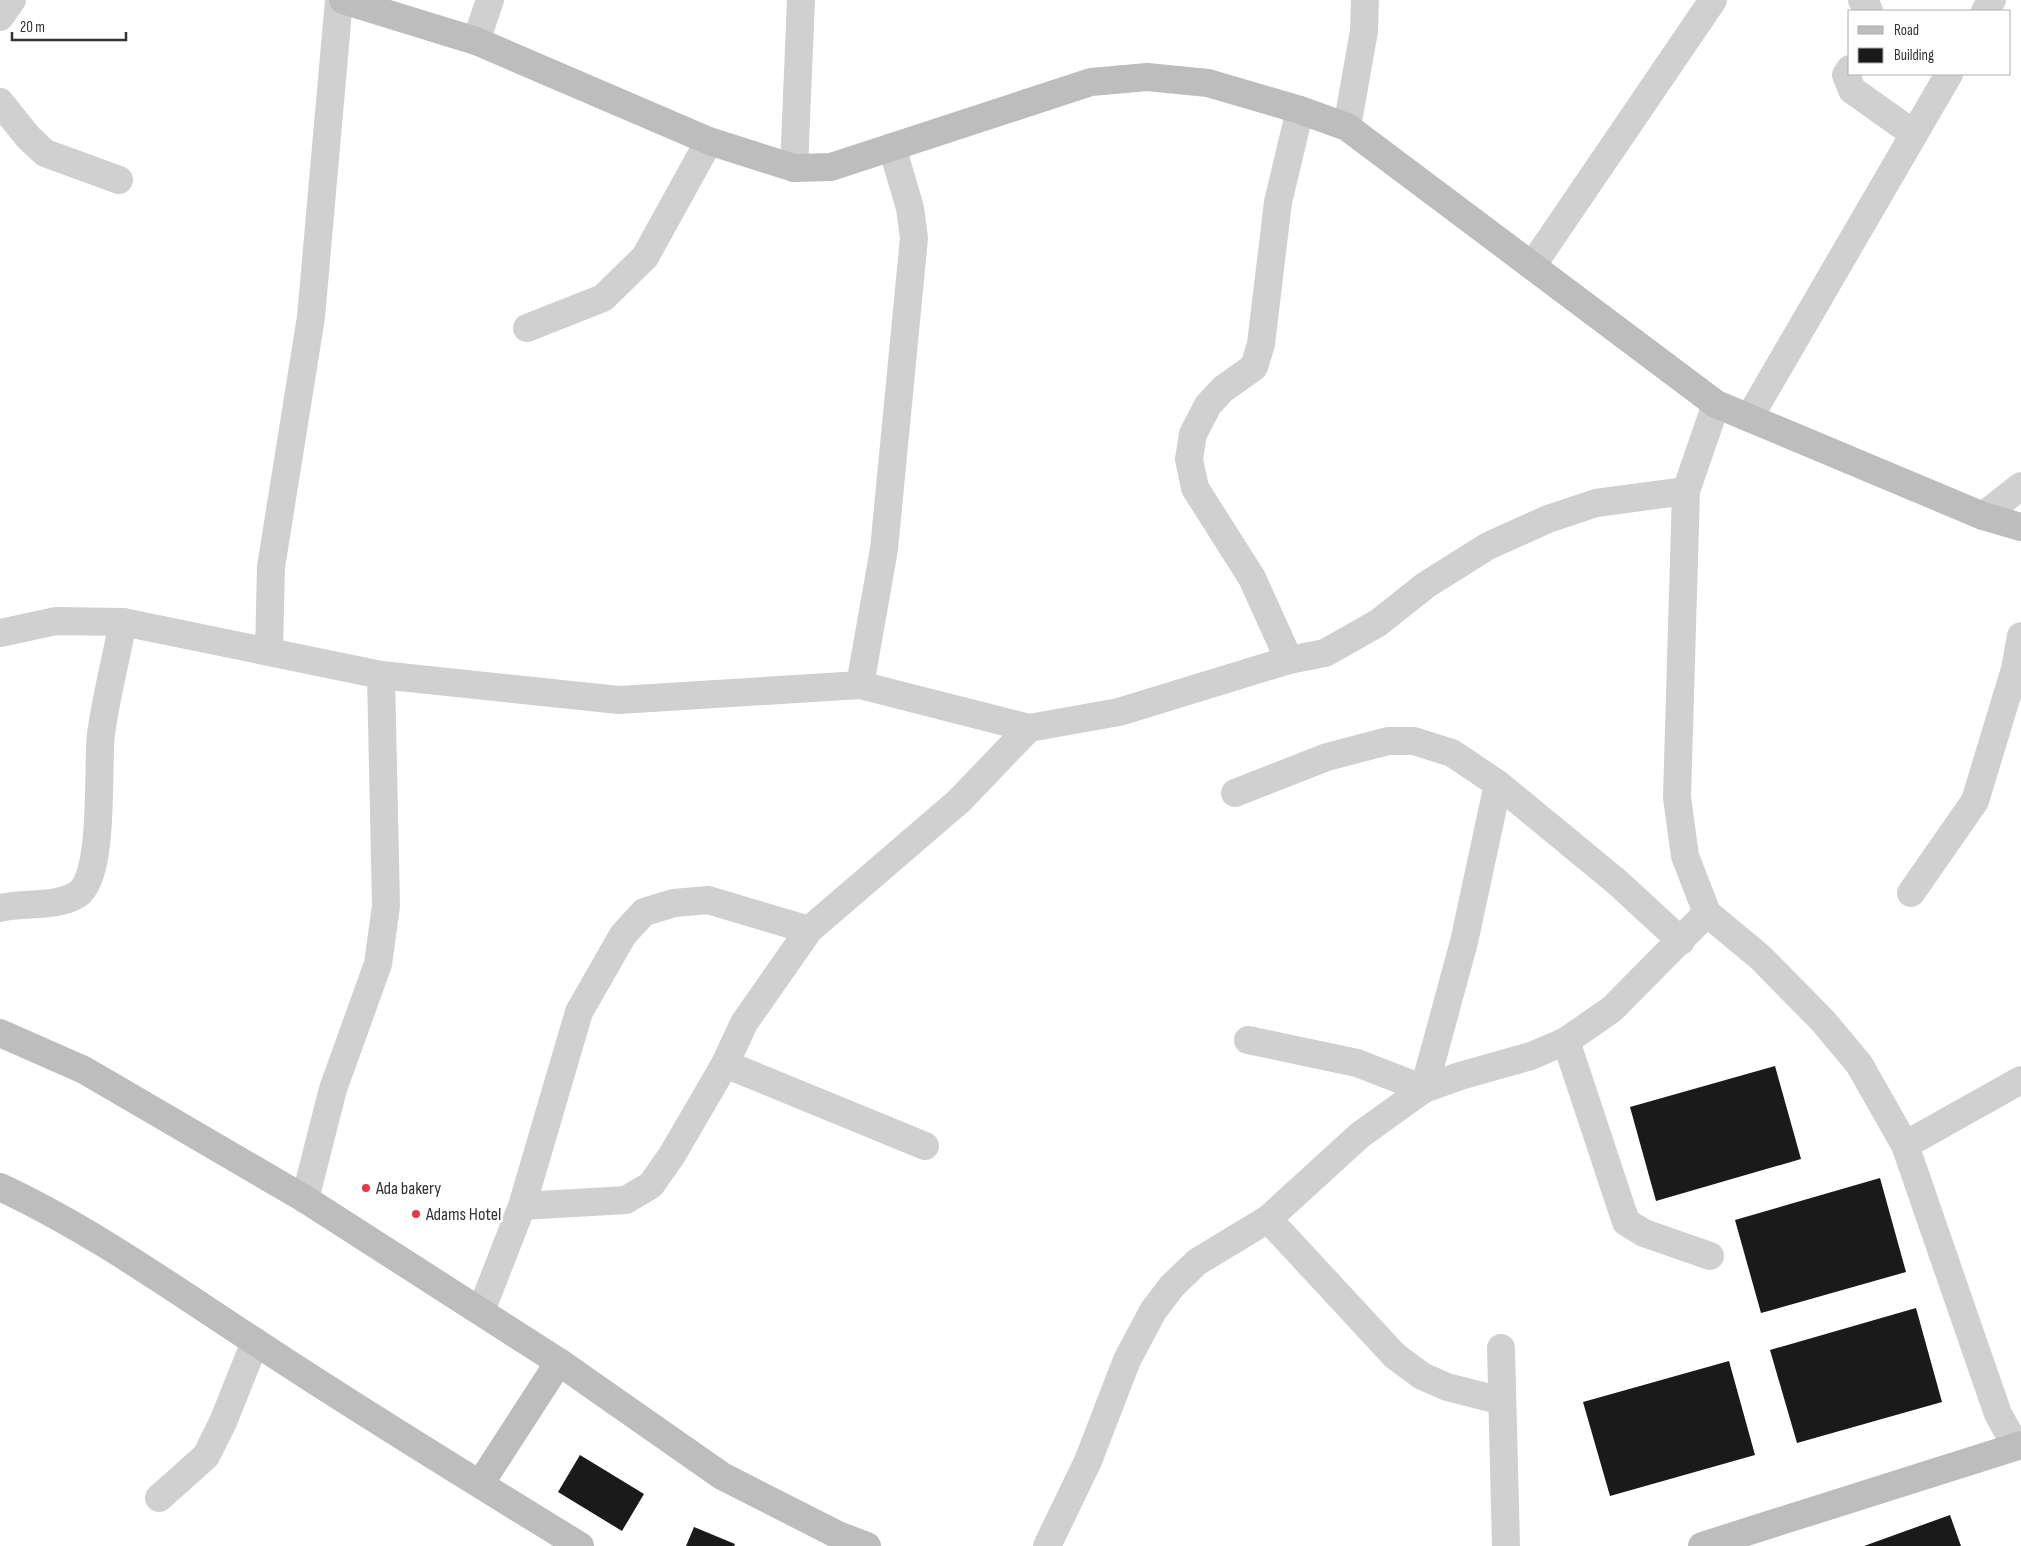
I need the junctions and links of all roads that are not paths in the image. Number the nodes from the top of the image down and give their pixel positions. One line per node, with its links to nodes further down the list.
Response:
1 (12, 0): 8 (street)
2 (339, 0): 31 (street)
3 (344, 0): 9 (main road)
4 (490, 0): 9 (street)
5 (800, 0): 18 (street)
6 (1365, 0): 14 (street)
7 (1713, 0): 20 (street)
8 (0, 17)
9 (476, 41): 16 (main road)
10 (1848, 72): 15 (street)
11 (1948, 75): 15 (street)
12 (0, 102): 19 (street)
13 (1300, 110): 14 (main road); 17 (main road); 32 (street)
14 (1347, 127): 20 (main road)
15 (1914, 134): 23 (street)
16 (709, 141): 18 (main road); 21 (street)
17 (892, 147): 18 (main road); 34 (street)
18 (794, 168)
19 (119, 180)
20 (1532, 266): 22 (main road)
21 (527, 328)
22 (1716, 404): 23 (main road); 25 (street)
23 (1749, 418): 26 (main road)
24 (2021, 486): 26 (street)
25 (1686, 491): 32 (street); 40 (street)
26 (1983, 516): 27 (main road)
27 (2021, 527)
28 (123, 622): 29 (street); 31 (street); 39 (street)
29 (0, 633)
30 (2021, 636): 38 (street)
31 (269, 651): 33 (street)
32 (1289, 660): 35 (street)
33 (381, 676): 34 (street); 52 (street)
34 (860, 684): 35 (street)
35 (1029, 728): 41 (street)
36 (1498, 784): 37 (street); 42 (street); 48 (street)
37 (1235, 793)
38 (1911, 894)
39 (0, 908)
40 (1707, 913): 42 (street); 49 (street)
41 (809, 930): 46 (street); 53 (street)
42 (1681, 941): 45 (street)
43 (0, 1032): 52 (main road)
44 (1248, 1040): 48 (street)
45 (1566, 1042): 48 (street); 55 (street)
46 (725, 1064): 50 (street); 53 (street)
47 (2021, 1080): 49 (street)
48 (1424, 1089): 54 (street)
49 (1905, 1145): 61 (street)
50 (925, 1146)
51 (0, 1187): 57 (main road)
52 (305, 1199): 56 (main road)
53 (522, 1206): 56 (street)
54 (1268, 1218): 60 (street); 66 (street)
55 (1710, 1256)
56 (481, 1311): 59 (main road)
57 (255, 1342): 62 (main road); 63 (street)
58 (1501, 1348): 60 (street)
59 (559, 1362): 62 (main road); 65 (main road)
60 (1502, 1401): 67 (street)
61 (2019, 1449): 68 (main road)
62 (480, 1484): 64 (main road)
63 (159, 1498)
64 (580, 1546)
65 (867, 1546)
66 (1047, 1546)
67 (1506, 1546)
68 (1702, 1546)

